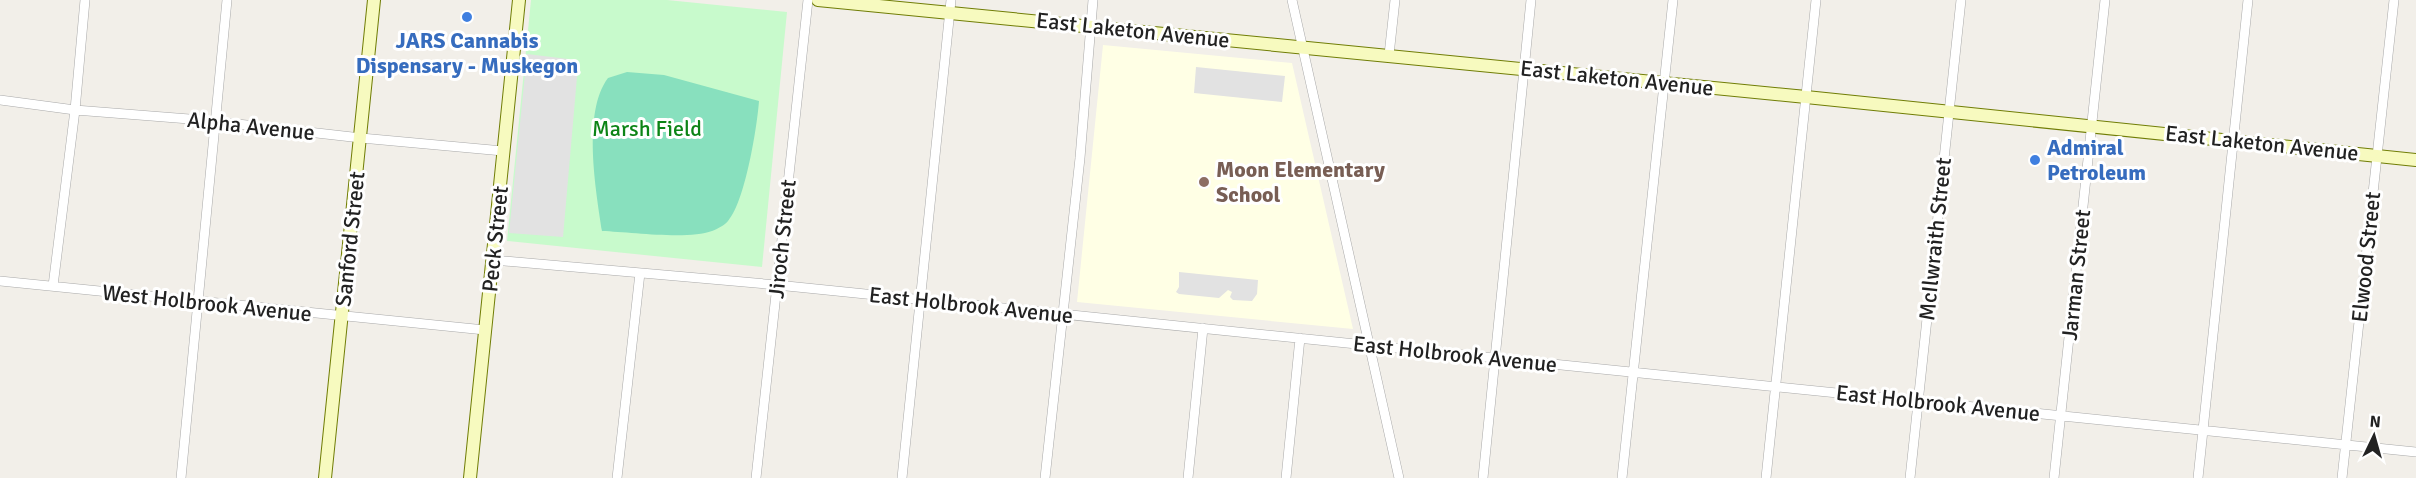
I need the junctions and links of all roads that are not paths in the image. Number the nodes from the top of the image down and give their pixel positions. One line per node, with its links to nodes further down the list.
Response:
1 (85, 0): 26 (street)
2 (227, 0): 28 (street)
3 (374, 0): 30 (main road, Sanford Street)
4 (519, 0): 32 (main road, Peck Street)
5 (808, 0): 38 (street, Jiroch Street)
6 (818, 0): 18 (main road, East Laketon Avenue)
7 (951, 0): 18 (street)
8 (1093, 0): 19 (street)
9 (1292, 0): 20 (street)
10 (1395, 0): 21 (street)
11 (1531, 0): 22 (street)
12 (1673, 0): 23 (street)
13 (1816, 0): 24 (street)
14 (1961, 0): 27 (street, McIlwraith Street)
15 (2105, 0): 29 (street, Jarman Street)
16 (2248, 0): 31 (street)
17 (2394, 0): 33 (street, Elwood Street)
18 (950, 14): 19 (main road, East Laketon Avenue); 40 (street)
19 (1091, 25): 20 (main road, East Laketon Avenue); 42 (street)
20 (1302, 47): 21 (main road, East Laketon Avenue); 47 (street)
21 (1389, 55): 22 (main road, East Laketon Avenue)
22 (1524, 69): 23 (main road, East Laketon Avenue); 48 (street)
23 (1664, 84): 24 (main road, East Laketon Avenue); 49 (street)
24 (1806, 97): 27 (main road, East Laketon Avenue); 50 (street)
25 (0, 100): 26 (street, Alpha Avenue)
26 (75, 110): 28 (street, Alpha Avenue); 39 (street)
27 (1948, 111): 29 (main road, East Laketon Avenue); 51 (street, McIlwraith Street)
28 (214, 122): 30 (street, Alpha Avenue); 41 (street)
29 (2092, 125): 31 (main road, East Laketon Avenue); 52 (street, Jarman Street)
30 (361, 138): 32 (street, Alpha Avenue); 43 (main road, Sanford Street)
31 (2234, 141): 33 (main road, East Laketon Avenue); 53 (street)
32 (503, 151): 35 (main road, Peck Street)
33 (2377, 156): 34 (main road, East Laketon Avenue); 54 (street, Elwood Street)
34 (2416, 160)
35 (493, 260): 36 (street, East Holbrook Avenue); 45 (main road, Peck Street)
36 (640, 273): 38 (street, East Holbrook Avenue); 59 (street)
37 (0, 281): 39 (street, West Holbrook Avenue)
38 (777, 285): 40 (street, East Holbrook Avenue); 60 (street, Jiroch Street)
39 (53, 286): 41 (street, West Holbrook Avenue)
40 (919, 300): 42 (street, East Holbrook Avenue); 61 (street)
41 (196, 302): 43 (street, West Holbrook Avenue); 56 (street)
42 (1063, 315): 44 (street, East Holbrook Avenue); 62 (street)
43 (342, 317): 45 (street, West Holbrook Avenue); 57 (main road, Sanford Street)
44 (1203, 328): 46 (street, East Holbrook Avenue); 63 (street)
45 (485, 330): 58 (main road, Peck Street)
46 (1300, 338): 47 (street, East Holbrook Avenue); 64 (street)
47 (1369, 345): 48 (street, East Holbrook Avenue); 65 (street)
48 (1495, 358): 49 (street, East Holbrook Avenue); 66 (street)
49 (1634, 372): 50 (street, East Holbrook Avenue); 67 (street)
50 (1776, 386): 51 (street, East Holbrook Avenue); 68 (street)
51 (1918, 401): 52 (street, East Holbrook Avenue); 69 (street, McIlwraith Street)
52 (2061, 416): 53 (street, East Holbrook Avenue); 70 (street, Jarman Street)
53 (2203, 430): 54 (street, East Holbrook Avenue); 71 (street)
54 (2346, 444): 55 (street, East Holbrook Avenue); 72 (street, Elwood Street)
55 (2416, 452)
56 (181, 478)
57 (325, 478)
58 (470, 478)
59 (616, 478)
60 (756, 478)
61 (902, 478)
62 (1045, 478)
63 (1188, 478)
64 (1286, 478)
65 (1399, 478)
66 (1483, 478)
67 (1622, 478)
68 (1766, 478)
69 (1910, 478)
70 (2054, 478)
71 (2198, 478)
72 (2343, 478)

